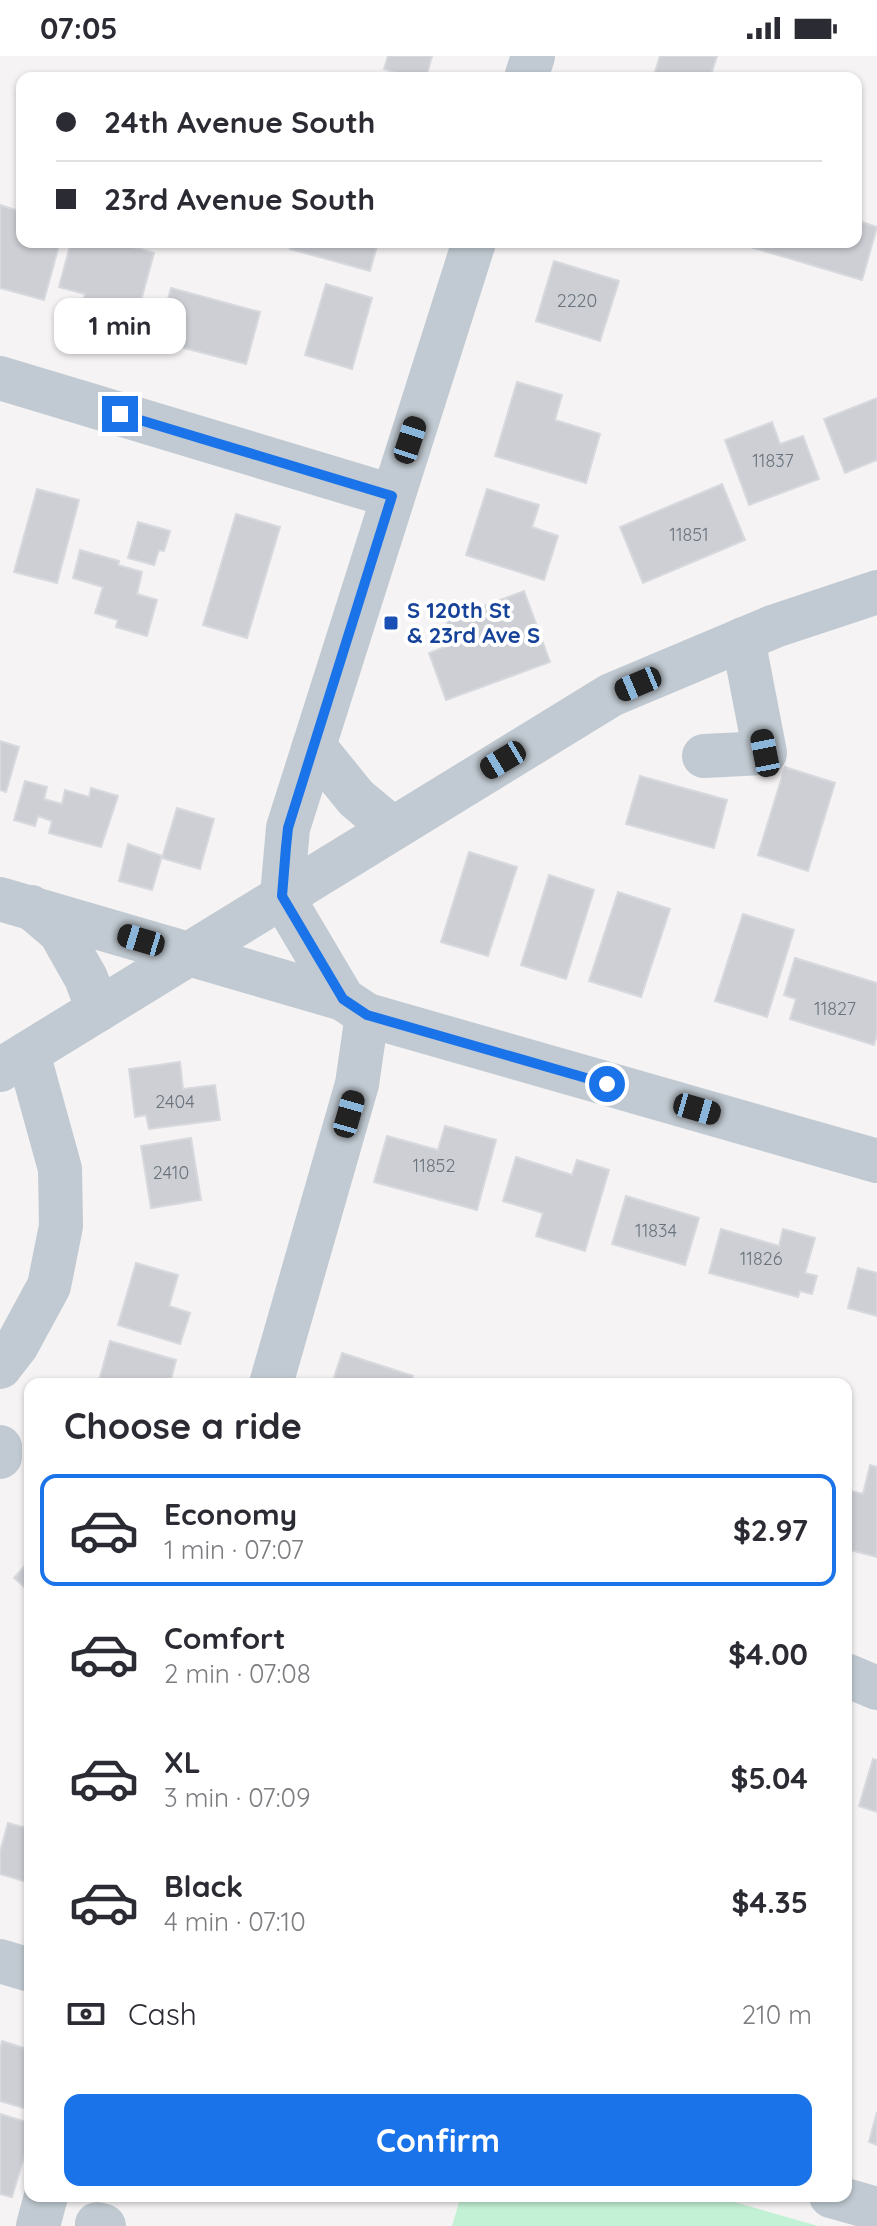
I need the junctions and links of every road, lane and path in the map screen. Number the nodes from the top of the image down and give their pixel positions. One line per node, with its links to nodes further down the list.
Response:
1 (472, 248): 3 (street)
2 (0, 378): 3 (street)
3 (392, 496): 6 (street)
4 (877, 592): 5 (street)
5 (743, 639): 7 (street); 8 (street)
6 (314, 746): 8 (street); 9 (street)
7 (704, 756)
8 (392, 828): 9 (street)
9 (282, 896): 11 (street); 12 (street)
10 (16, 903): 11 (street); 13 (street)
11 (189, 954): 12 (street); 13 (street)
12 (355, 1007): 15 (street); 17 (street)
13 (98, 1010): 14 (street)
14 (14, 1062): 16 (street)
15 (877, 1161)
16 (0, 1367)
17 (273, 1378)
18 (0, 1447): 19 (street)
19 (0, 1457)
20 (852, 1678): 21 (street)
21 (877, 1688)
22 (0, 1961): 23 (street)
23 (24, 1968)
24 (44, 2202): 27 (street)
25 (852, 2202): 26 (street)
26 (877, 2209)
27 (38, 2226)

